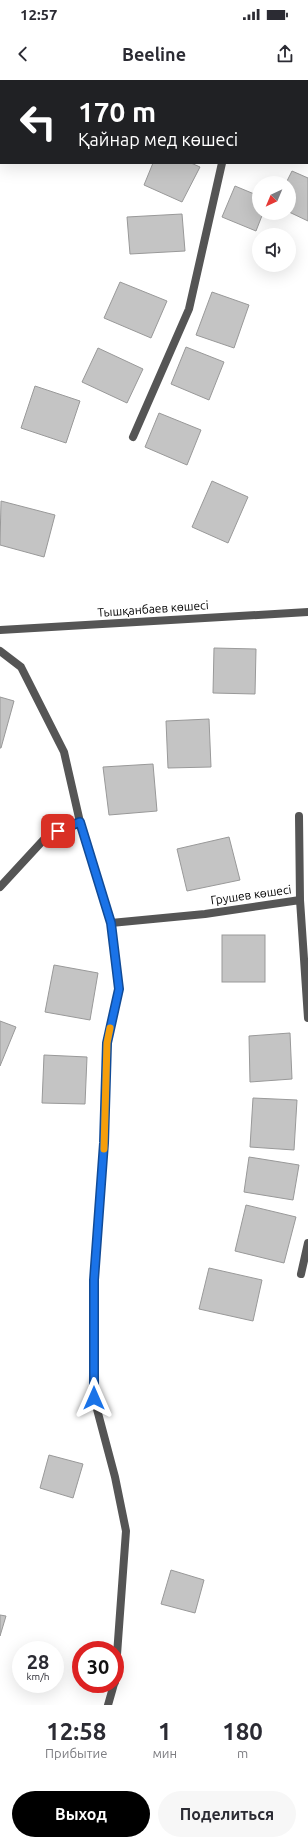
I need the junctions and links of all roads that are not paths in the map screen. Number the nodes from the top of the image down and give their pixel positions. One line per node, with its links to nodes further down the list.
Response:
1 (222, 164): 2 (street)
2 (133, 437)
3 (308, 612): 4 (street, Тышқанбаев көшесі)
4 (0, 630)
5 (0, 651): 7 (street)
6 (299, 816): 9 (street)
7 (80, 822): 8 (street); 10 (street)
8 (0, 886)
9 (300, 900): 10 (street, Грушев көшесі); 11 (street, Грушев көшесі)
10 (111, 923): 14 (street)
11 (308, 1018)
12 (308, 1243): 13 (street)
13 (301, 1274)
14 (118, 1641)
15 (112, 1693): 16 (street)
16 (108, 1705)

